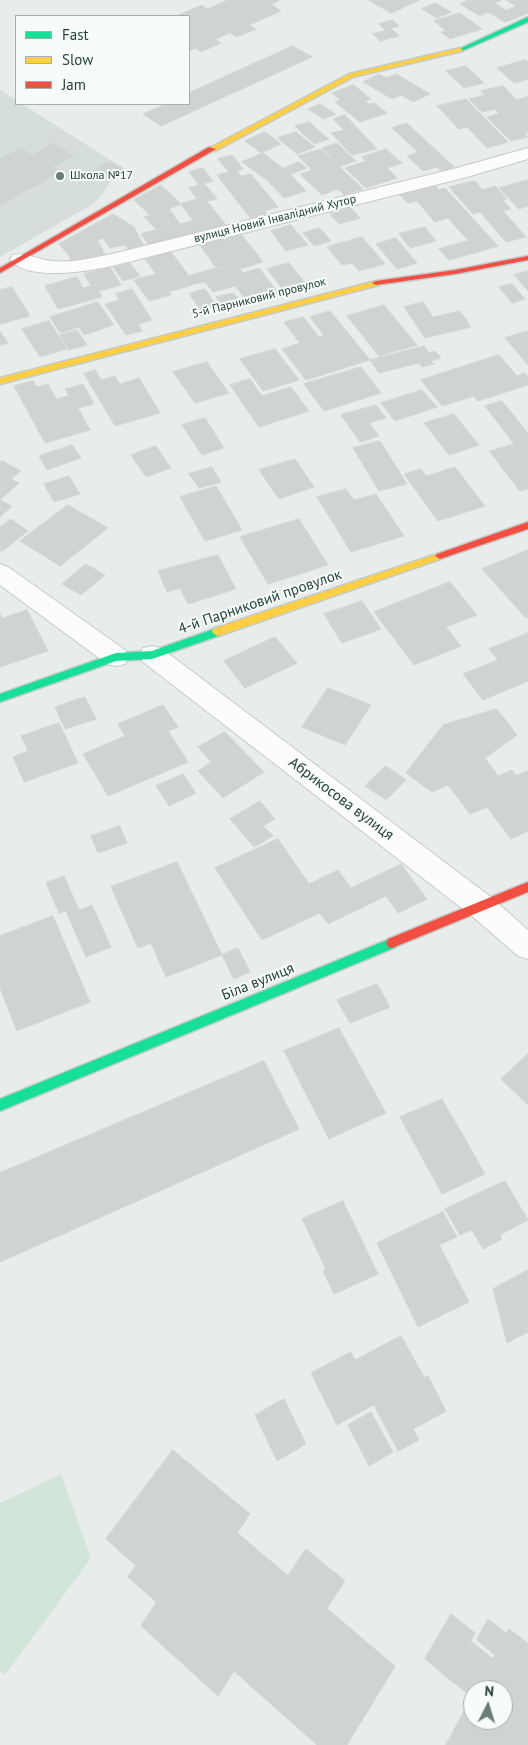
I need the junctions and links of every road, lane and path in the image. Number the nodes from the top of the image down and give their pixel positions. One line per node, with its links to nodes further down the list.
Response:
1 (528, 19): 4 (street)
2 (528, 153): 4 (street, вулиця Новий Інвалідний Хутор)
3 (528, 258): 6 (street, 5-й Парниковий провулок)
4 (20, 259): 5 (street)
5 (0, 271)
6 (0, 381)
7 (528, 525): 9 (street, 4-й Парниковий провулок)
8 (0, 573): 10 (street)
9 (152, 655): 10 (street, 4-й Парниковий провулок); 13 (street, Абрикосова вулиця)
10 (116, 657): 11 (street, 4-й Парниковий провулок)
11 (0, 698)
12 (528, 887): 13 (street, Біла вулиця)
13 (482, 906): 14 (street, Абрикосова вулиця); 15 (street, Біла вулиця)
14 (528, 947)
15 (0, 1105)

